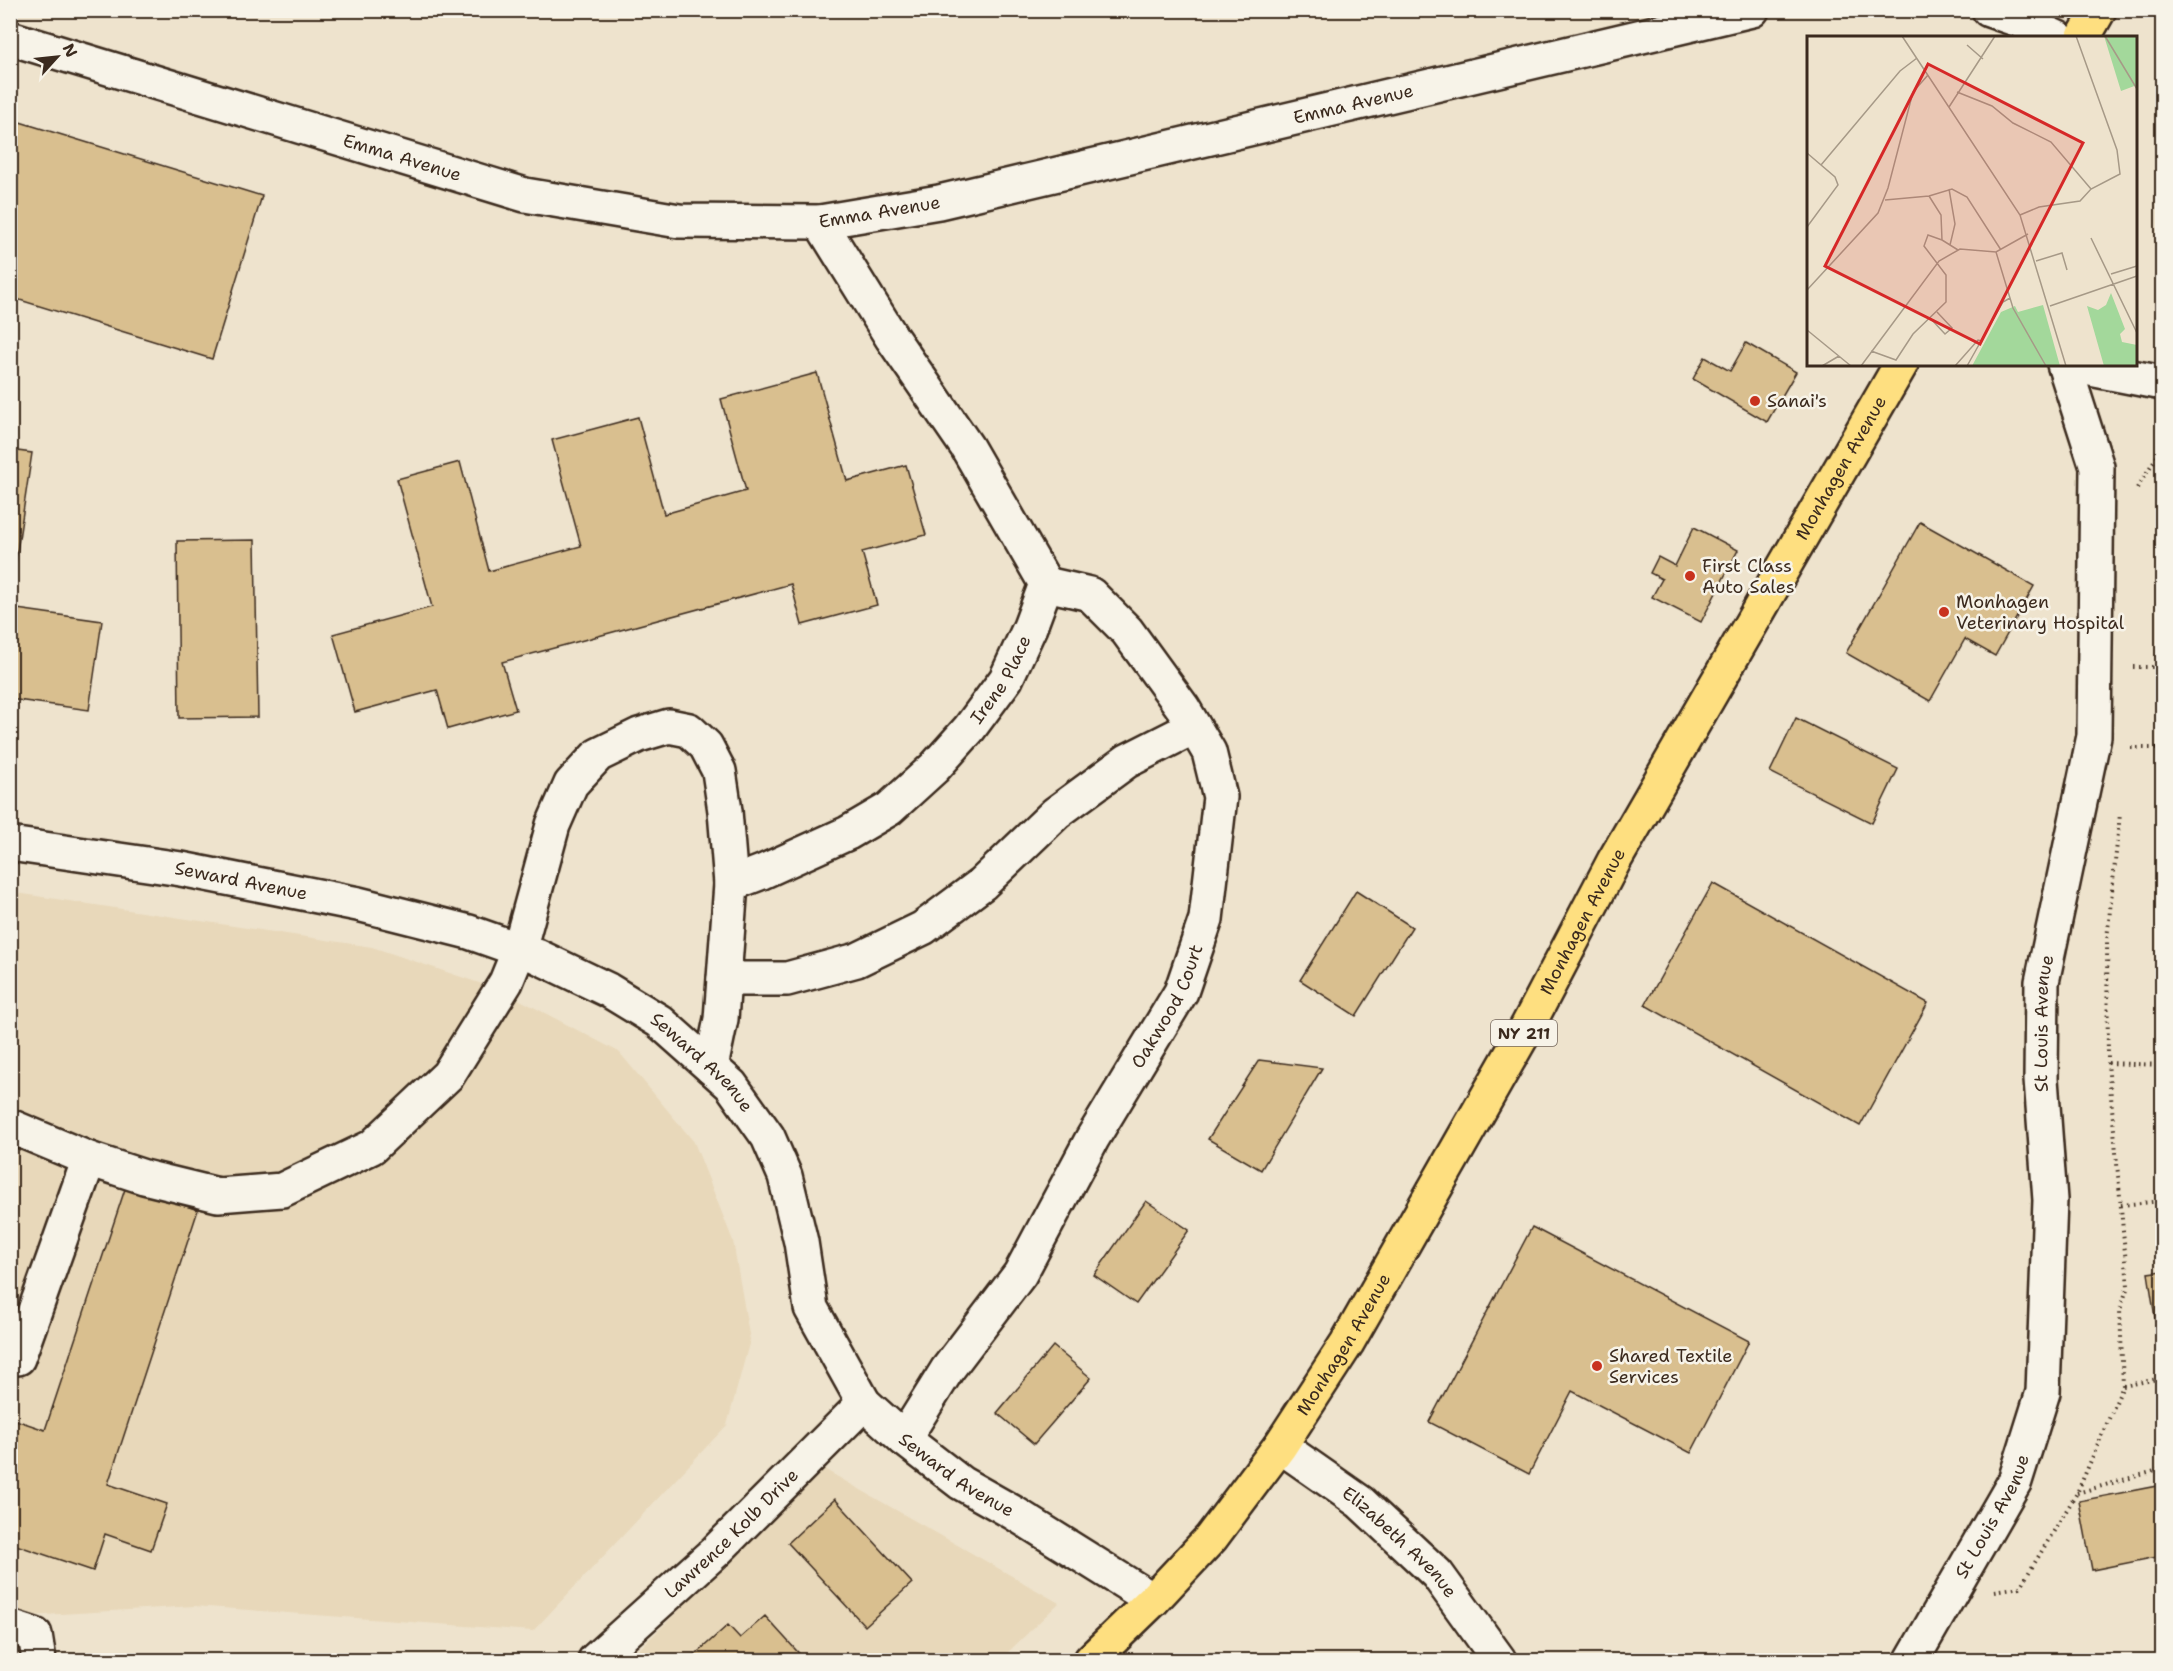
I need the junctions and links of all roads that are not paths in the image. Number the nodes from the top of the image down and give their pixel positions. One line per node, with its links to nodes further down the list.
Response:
1 (1752, 10): 7 (street, Emma Avenue)
2 (1989, 10): 4 (street)
3 (2099, 10): 5 (main road)
4 (2054, 36)
5 (2084, 36)
6 (10, 38): 7 (street, Emma Avenue)
7 (820, 222): 12 (street)
8 (1900, 366): 24 (main road, Monhagen Avenue / NY 211)
9 (2065, 366): 31 (street, St Louis Avenue)
10 (2075, 366): 11 (street)
11 (2163, 382)
12 (1046, 584): 13 (street, Oakwood Court); 15 (street, Irene Place)
13 (1194, 727): 17 (street); 23 (street, Oakwood Court)
14 (10, 844): 16 (street, Seward Avenue)
15 (731, 884): 16 (street); 17 (street)
16 (519, 950): 18 (street, Seward Avenue); 20 (street)
17 (724, 979): 18 (street)
18 (711, 1067): 22 (street, Seward Avenue)
19 (10, 1126): 20 (street)
20 (89, 1159): 21 (street)
21 (10, 1356)
22 (864, 1403): 23 (street, Seward Avenue); 28 (street, Lawrence Kolb Drive)
23 (904, 1439): 25 (street, Seward Avenue)
24 (1280, 1446): 25 (main road, Monhagen Avenue / NY 211); 30 (street, Elizabeth Avenue)
25 (1154, 1600): 29 (main road, Monhagen Avenue / NY 211)
26 (10, 1627): 27 (street)
27 (39, 1660)
28 (595, 1660)
29 (1090, 1660)
30 (1499, 1660)
31 (1912, 1660)

